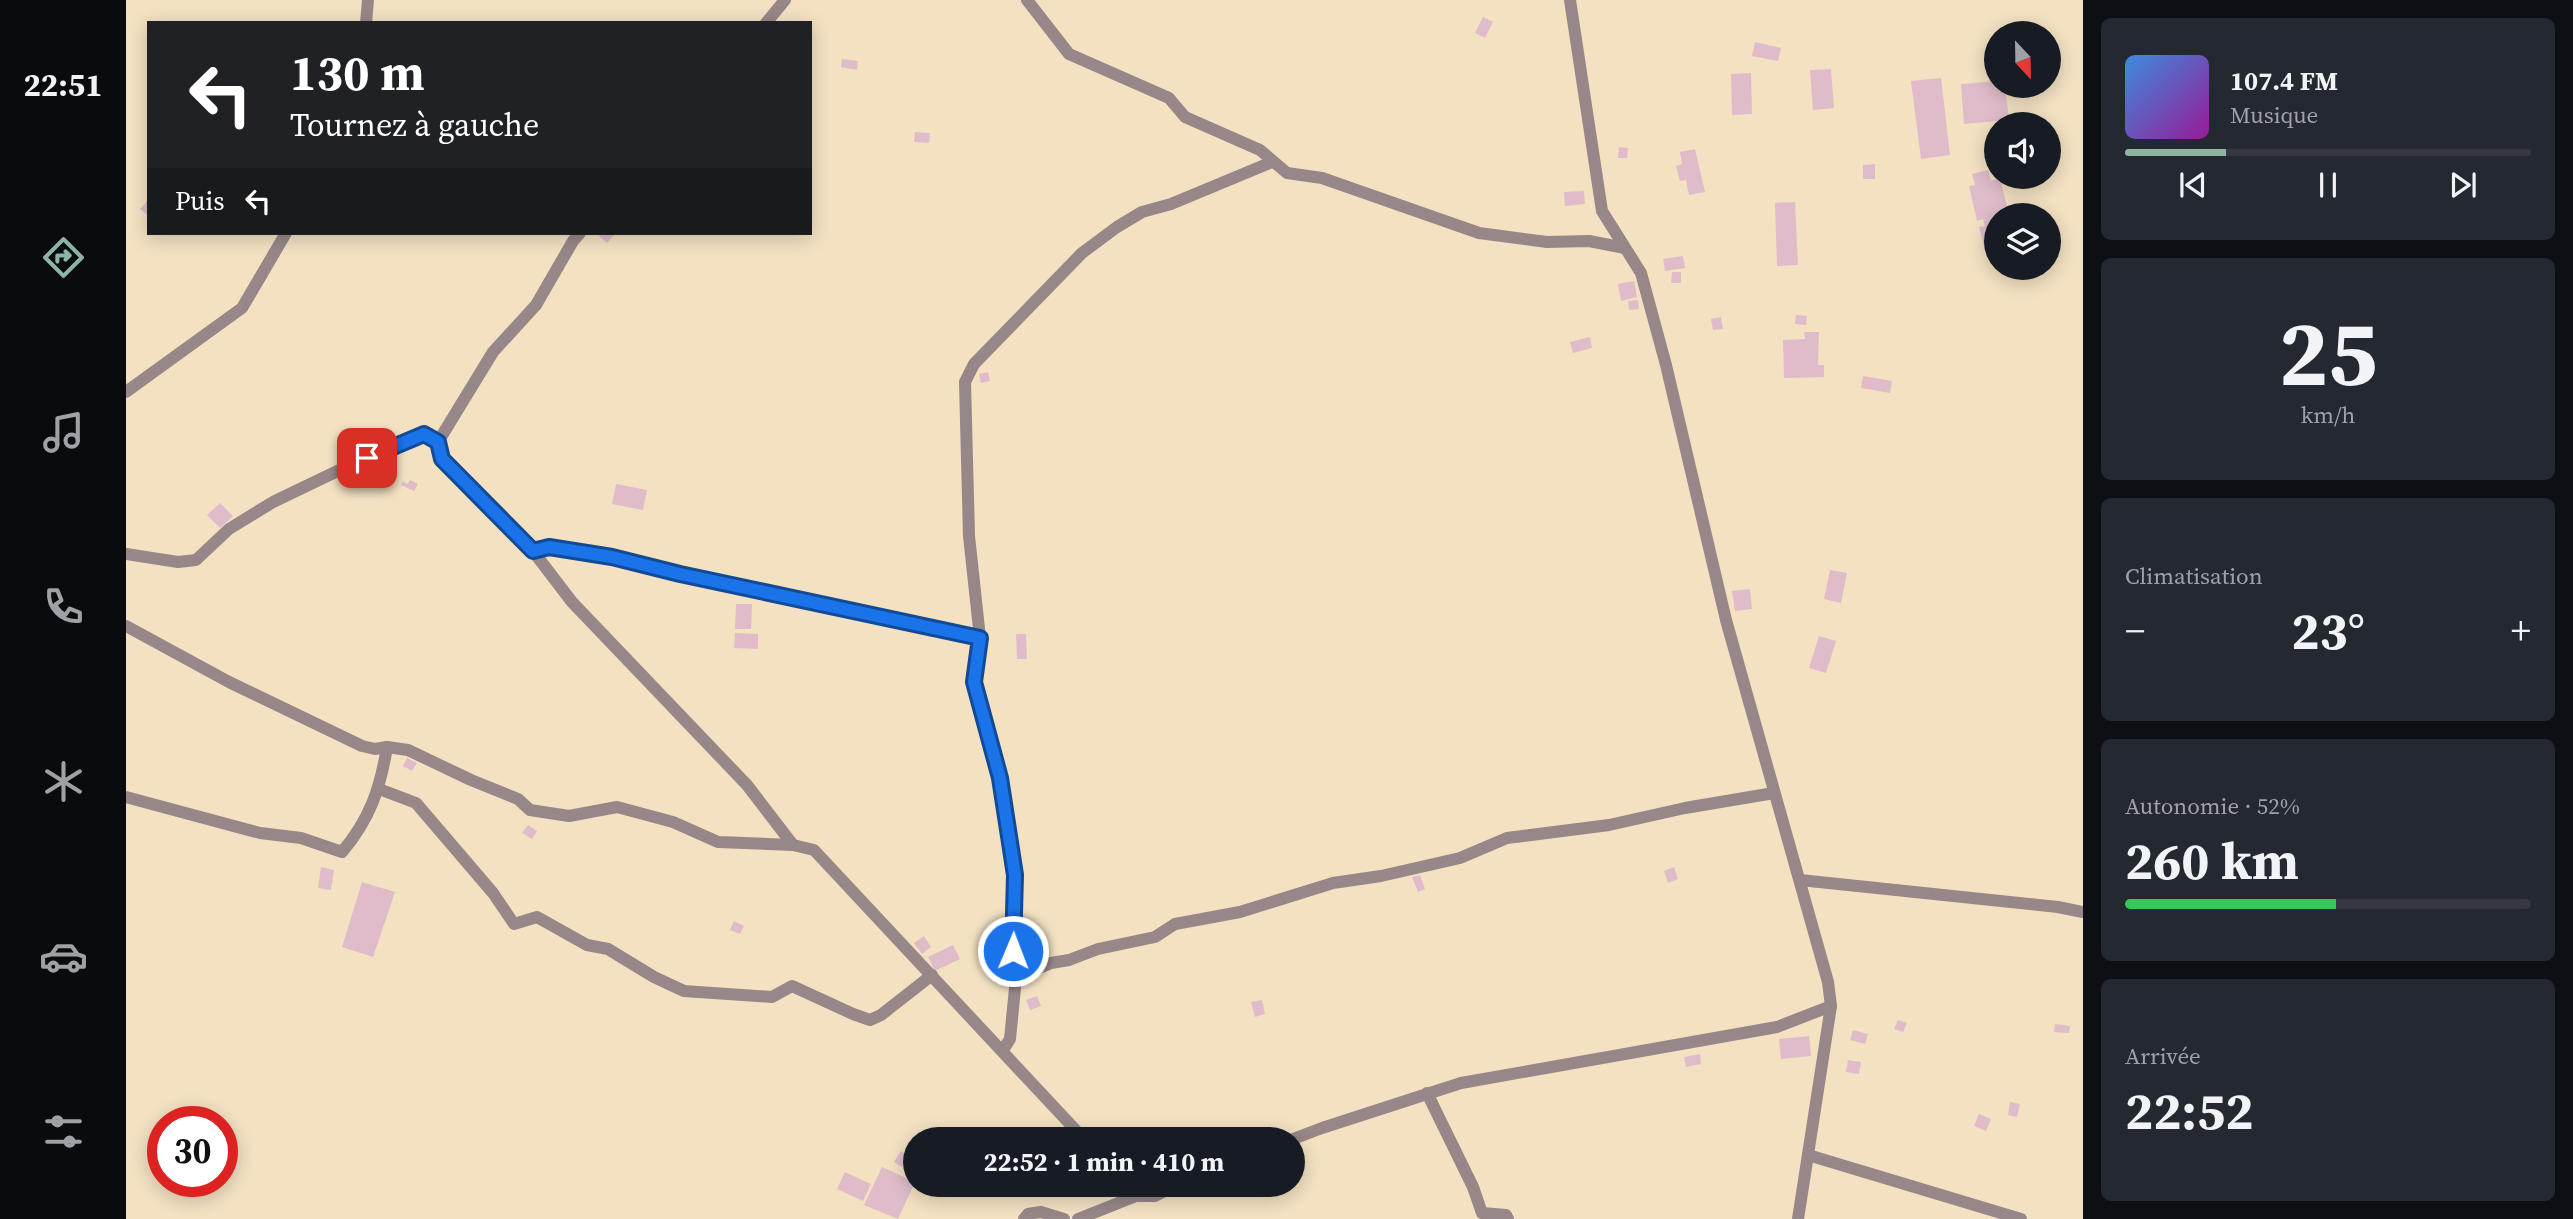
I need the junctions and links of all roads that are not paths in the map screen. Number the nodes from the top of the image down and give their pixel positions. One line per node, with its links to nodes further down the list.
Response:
1 (368, 0): 5 (street)
2 (785, 0): 6 (street)
3 (1027, 0): 7 (street)
4 (1570, 0): 10 (street)
5 (366, 21)
6 (768, 21)
7 (1272, 162): 10 (street); 16 (street)
8 (285, 235): 11 (street)
9 (578, 235): 12 (street)
10 (1625, 248): 19 (street)
11 (126, 392)
12 (438, 442): 13 (street); 14 (street)
13 (533, 551): 16 (street); 21 (street)
14 (126, 554)
15 (126, 626): 17 (street)
16 (980, 638): 25 (street)
17 (387, 747): 18 (street); 21 (street)
18 (379, 789): 20 (street); 24 (street)
19 (1774, 793): 22 (street); 25 (street)
20 (126, 797)
21 (793, 845): 24 (street)
22 (1800, 880): 23 (street); 26 (street)
23 (2083, 912)
24 (932, 975): 27 (street)
25 (1016, 978): 27 (street)
26 (1831, 1006): 28 (street); 31 (street)
27 (1003, 1050): 29 (street)
28 (1427, 1093): 30 (street); 36 (street)
29 (1073, 1127)
30 (1305, 1135)
31 (1808, 1156): 37 (street); 38 (street)
32 (1133, 1197): 35 (street)
33 (1024, 1219): 34 (street)
34 (1064, 1219)
35 (1078, 1219)
36 (1508, 1219)
37 (1798, 1219)
38 (2021, 1219)

